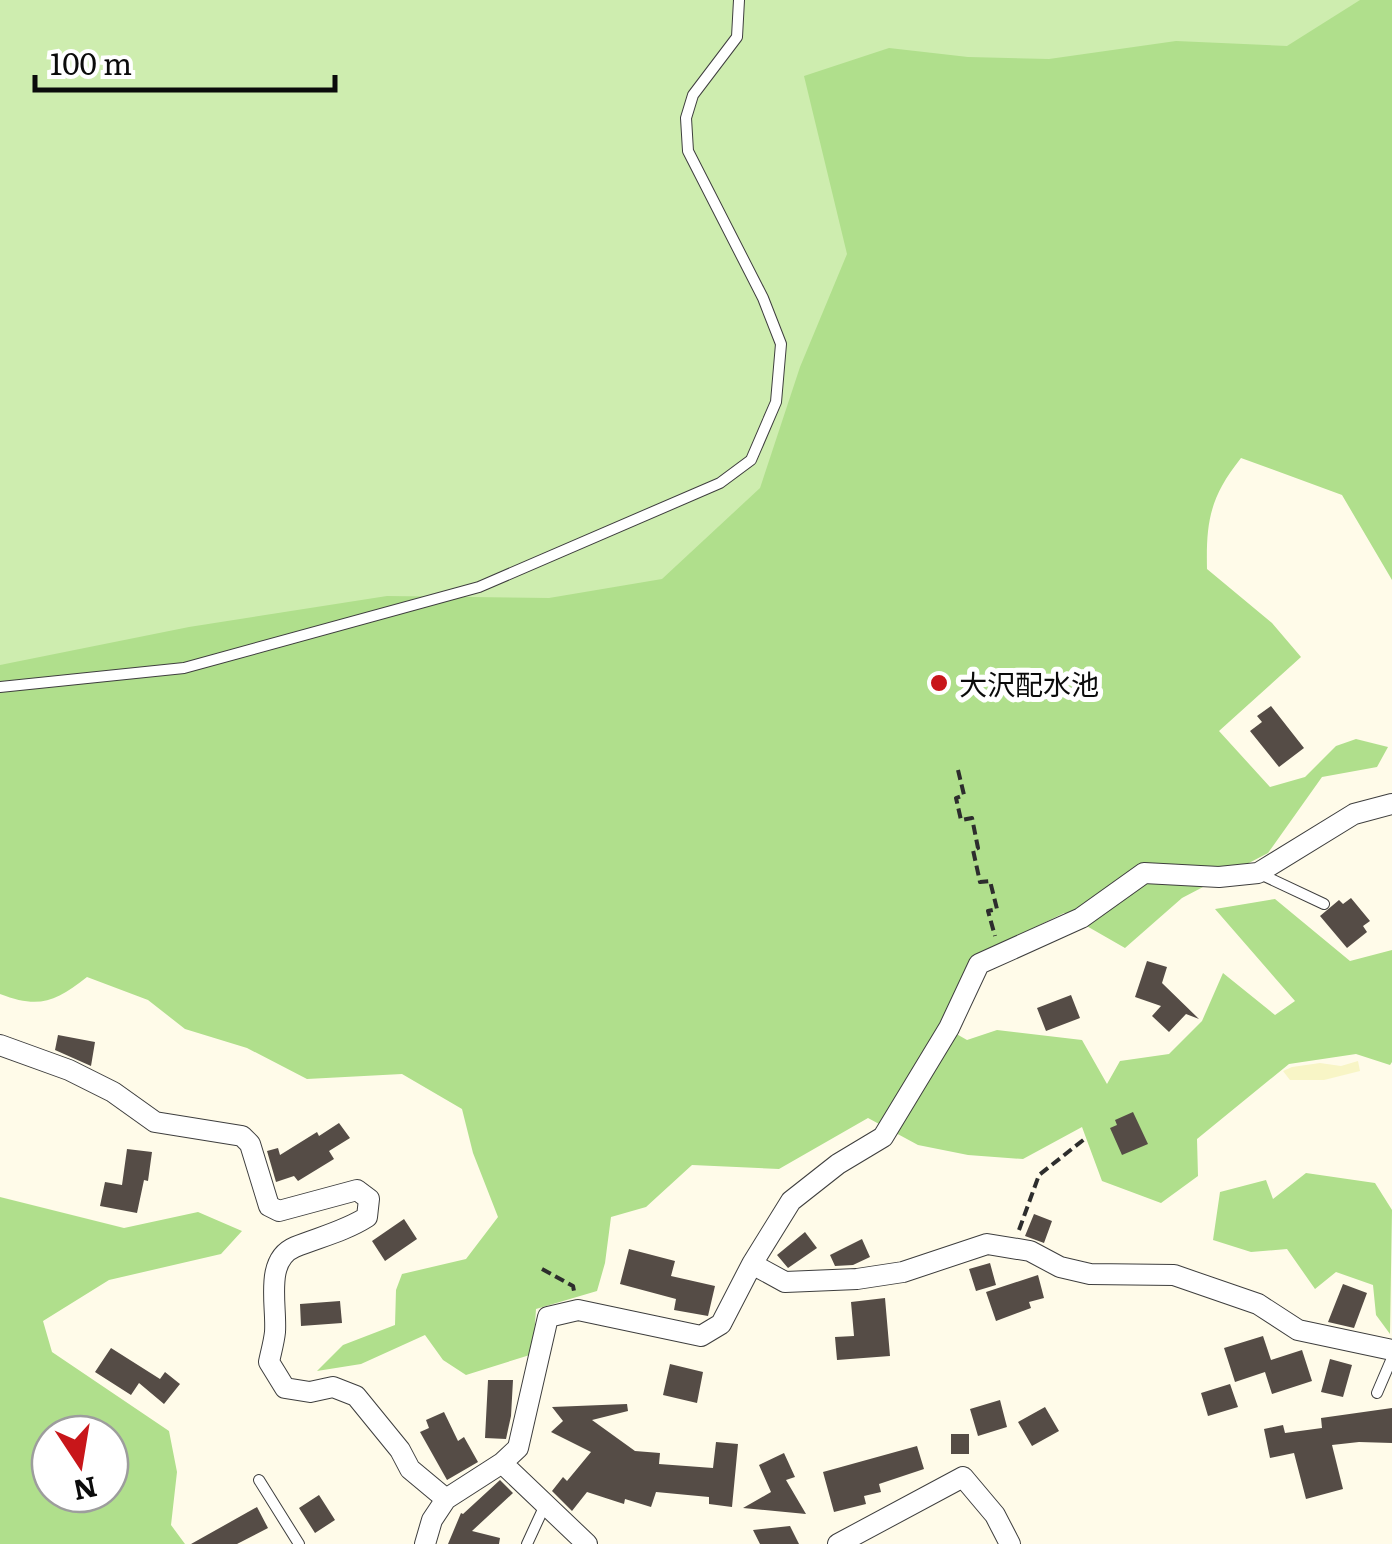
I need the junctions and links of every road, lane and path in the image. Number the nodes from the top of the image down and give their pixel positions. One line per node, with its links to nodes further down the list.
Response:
1 (739, 0): 2 (lane)
2 (0, 686)
3 (958, 770): 7 (path)
4 (1392, 804): 5 (street)
5 (1258, 873): 6 (lane); 7 (street)
6 (1324, 904)
7 (1000, 955): 11 (street)
8 (0, 1046): 18 (street)
9 (1087, 1137): 10 (path)
10 (1012, 1248): 11 (street); 14 (street)
11 (752, 1264): 13 (street)
12 (542, 1269): 13 (path)
13 (578, 1310): 16 (street)
14 (1392, 1354): 15 (lane)
15 (1377, 1393)
16 (502, 1463): 18 (street); 19 (street)
17 (259, 1480): 20 (lane)
18 (446, 1500): 21 (street)
19 (544, 1505): 22 (lane); 23 (street)
20 (299, 1544)
21 (425, 1544)
22 (527, 1544)
23 (587, 1544)
24 (838, 1544): 25 (street)
25 (1010, 1544)

